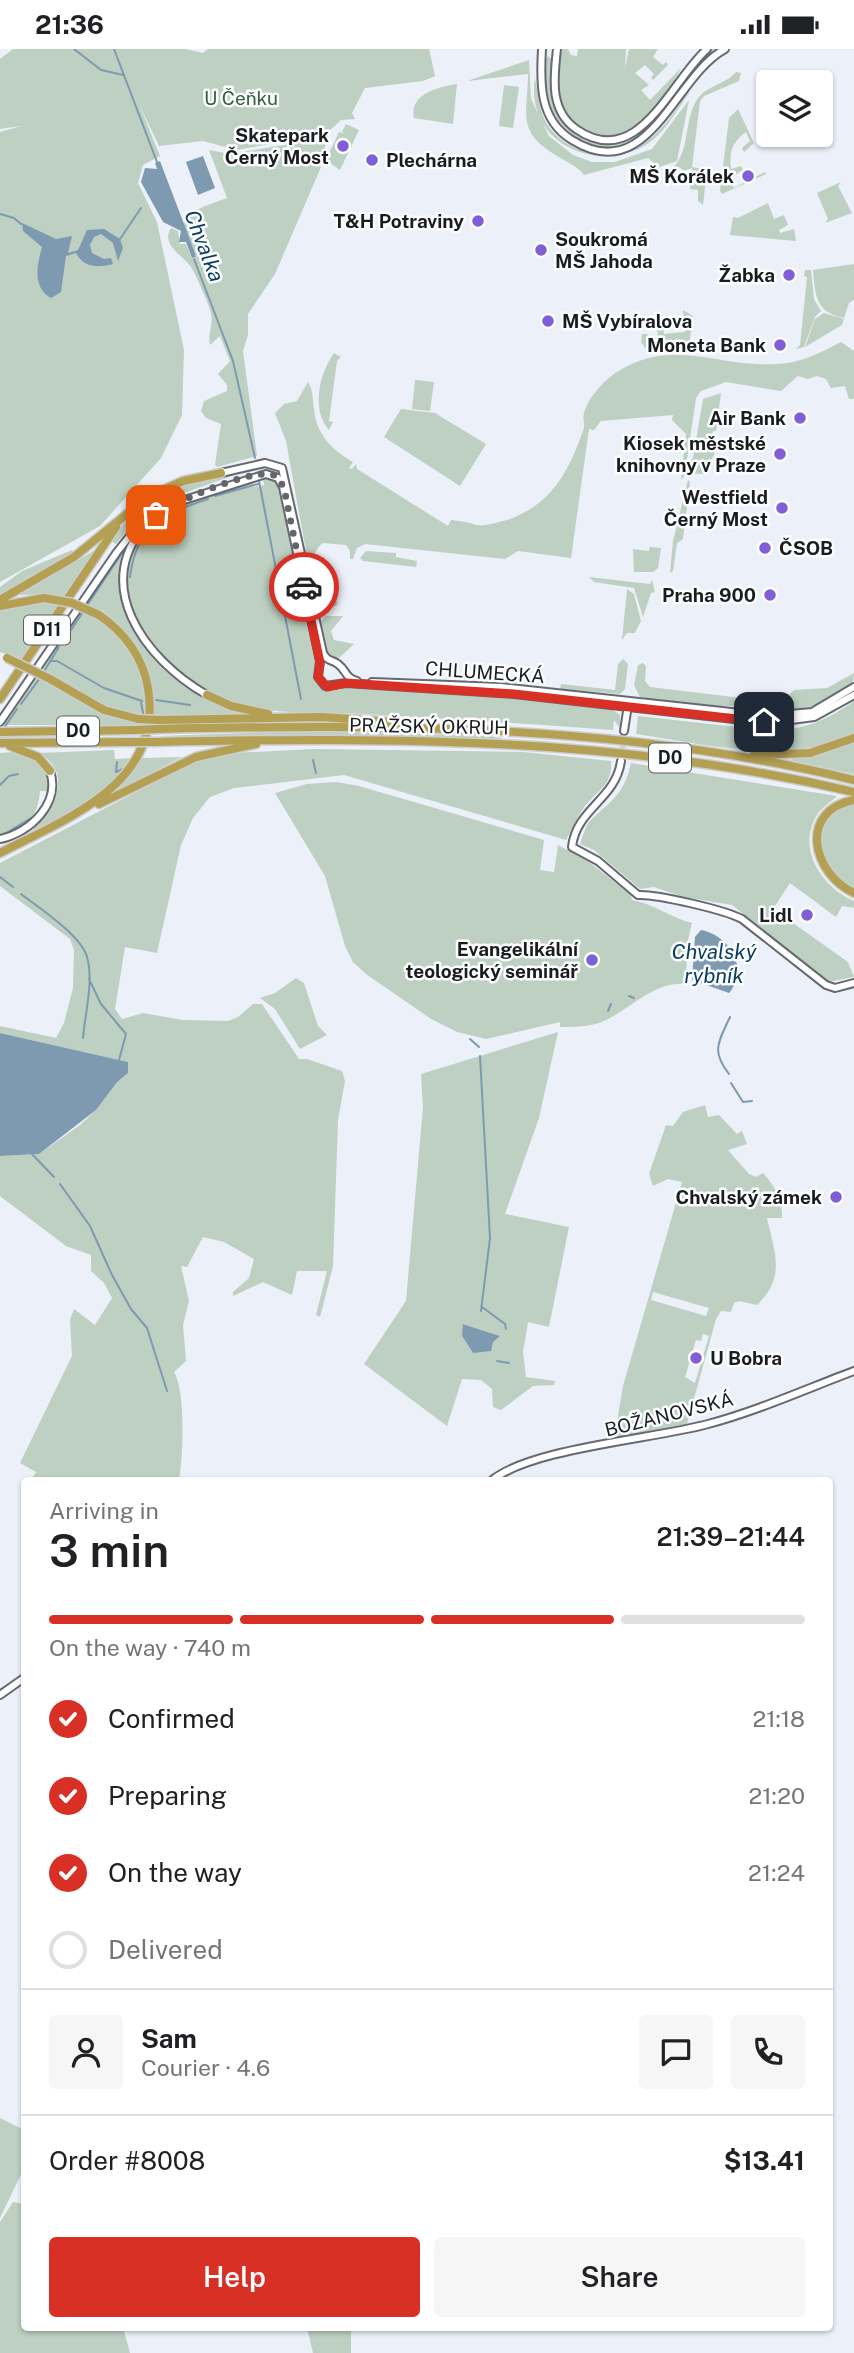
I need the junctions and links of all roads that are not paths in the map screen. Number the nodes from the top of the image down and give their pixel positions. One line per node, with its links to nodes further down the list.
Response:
1 (542, 49): 4 (main road)
2 (557, 49): 3 (main road)
3 (707, 49)
4 (725, 49)
5 (221, 473): 7 (highway, D11); 11 (main road)
6 (179, 501): 12 (main road); 16 (main road); 20 (main road)
7 (136, 505): 8 (highway); 17 (highway, D11)
8 (0, 600)
9 (0, 606): 33 (highway, bridge)
10 (3, 657): 19 (highway, bridge)
11 (330, 661): 12 (main road); 13 (main road)
12 (319, 669): 14 (main road)
13 (343, 672): 14 (main road); 18 (main road, CHLUMECKÁ)
14 (337, 685): 18 (main road, CHLUMECKÁ)
15 (853, 690): 18 (main road, CHLUMECKÁ)
16 (207, 695): 19 (highway)
17 (0, 699)
18 (628, 704): 23 (main road)
19 (285, 717): 21 (highway)
20 (0, 722)
21 (444, 728): 22 (highway, PRAŽSKÝ OKRUH / D0, bridge); 27 (highway, PRAŽSKÝ OKRUH / D0)
22 (0, 731)
23 (624, 731)
24 (854, 738): 27 (highway)
25 (287, 740): 26 (highway, PRAŽSKÝ OKRUH / D0, bridge); 31 (highway, PRAŽSKÝ OKRUH / D0); 33 (highway)
26 (7, 744): 29 (highway)
27 (726, 754): 30 (highway, PRAŽSKÝ OKRUH / D0)
28 (621, 761): 37 (main road)
29 (50, 771): 34 (main road)
30 (854, 780)
31 (854, 792)
32 (854, 800): 36 (highway)
33 (61, 821): 35 (highway)
34 (0, 839)
35 (0, 853)
36 (854, 893)
37 (854, 983)
38 (854, 1371): 39 (main road, BOŽANOVSKÁ)
39 (497, 1477)
40 (21, 1680): 41 (main road)
41 (0, 1695)

